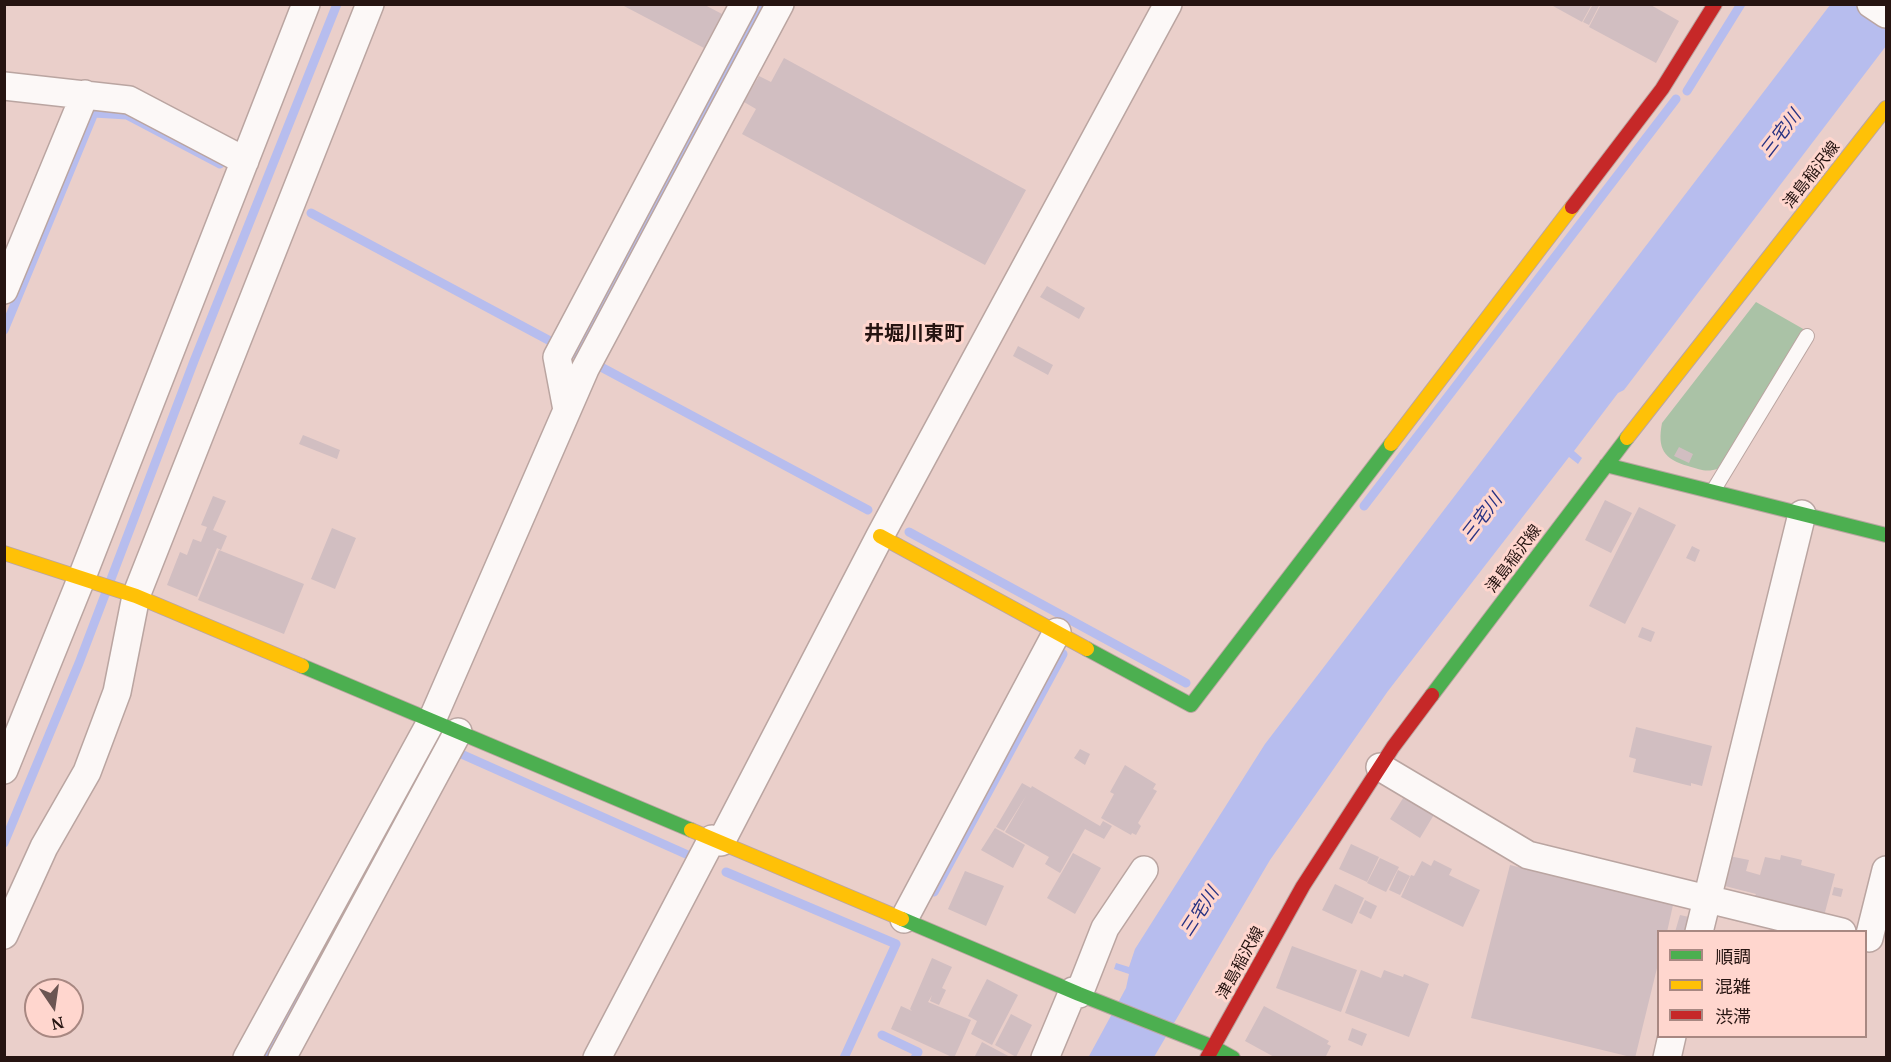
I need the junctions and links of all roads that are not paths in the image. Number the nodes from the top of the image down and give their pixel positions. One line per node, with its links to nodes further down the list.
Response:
1 (306, 4): 12 (street)
2 (370, 4): 23 (street)
3 (744, 4): 15 (street)
4 (780, 4): 15 (street)
5 (1168, 4): 20 (street)
6 (1715, 4): 24 (street)
7 (1871, 4): 8 (street)
8 (1887, 14)
9 (4, 86): 10 (street)
10 (85, 94): 12 (street); 13 (street)
11 (1887, 108): 16 (street, 津島稲沢線)
12 (245, 161): 22 (street)
13 (4, 290)
14 (1807, 336): 17 (lane)
15 (567, 410): 25 (street)
16 (1606, 465): 17 (street); 27 (street, 津島稲沢線)
17 (1713, 491): 18 (street)
18 (1802, 514): 19 (street); 32 (street)
19 (1887, 535)
20 (880, 536): 24 (street); 29 (street)
21 (4, 553): 22 (street)
22 (88, 579): 23 (street); 28 (street)
23 (130, 593): 25 (street); 36 (street)
24 (1057, 632): 33 (street)
25 (432, 720): 26 (street); 41 (street)
26 (458, 732): 29 (street); 42 (street)
27 (1380, 767): 32 (street); 40 (street, 津島稲沢線)
28 (4, 770)
29 (717, 841): 33 (street); 43 (street)
30 (1144, 870): 38 (street)
31 (1887, 870): 37 (street)
32 (1707, 898): 34 (street); 35 (street)
33 (904, 919): 38 (street)
34 (1699, 930)
35 (1834, 930)
36 (4, 935)
37 (1874, 939)
38 (1079, 993): 40 (street); 44 (street)
39 (1672, 1038): 46 (street)
40 (1210, 1052): 45 (street)
41 (246, 1058)
42 (282, 1058)
43 (597, 1058)
44 (1045, 1058)
45 (1233, 1058)
46 (1667, 1058)

